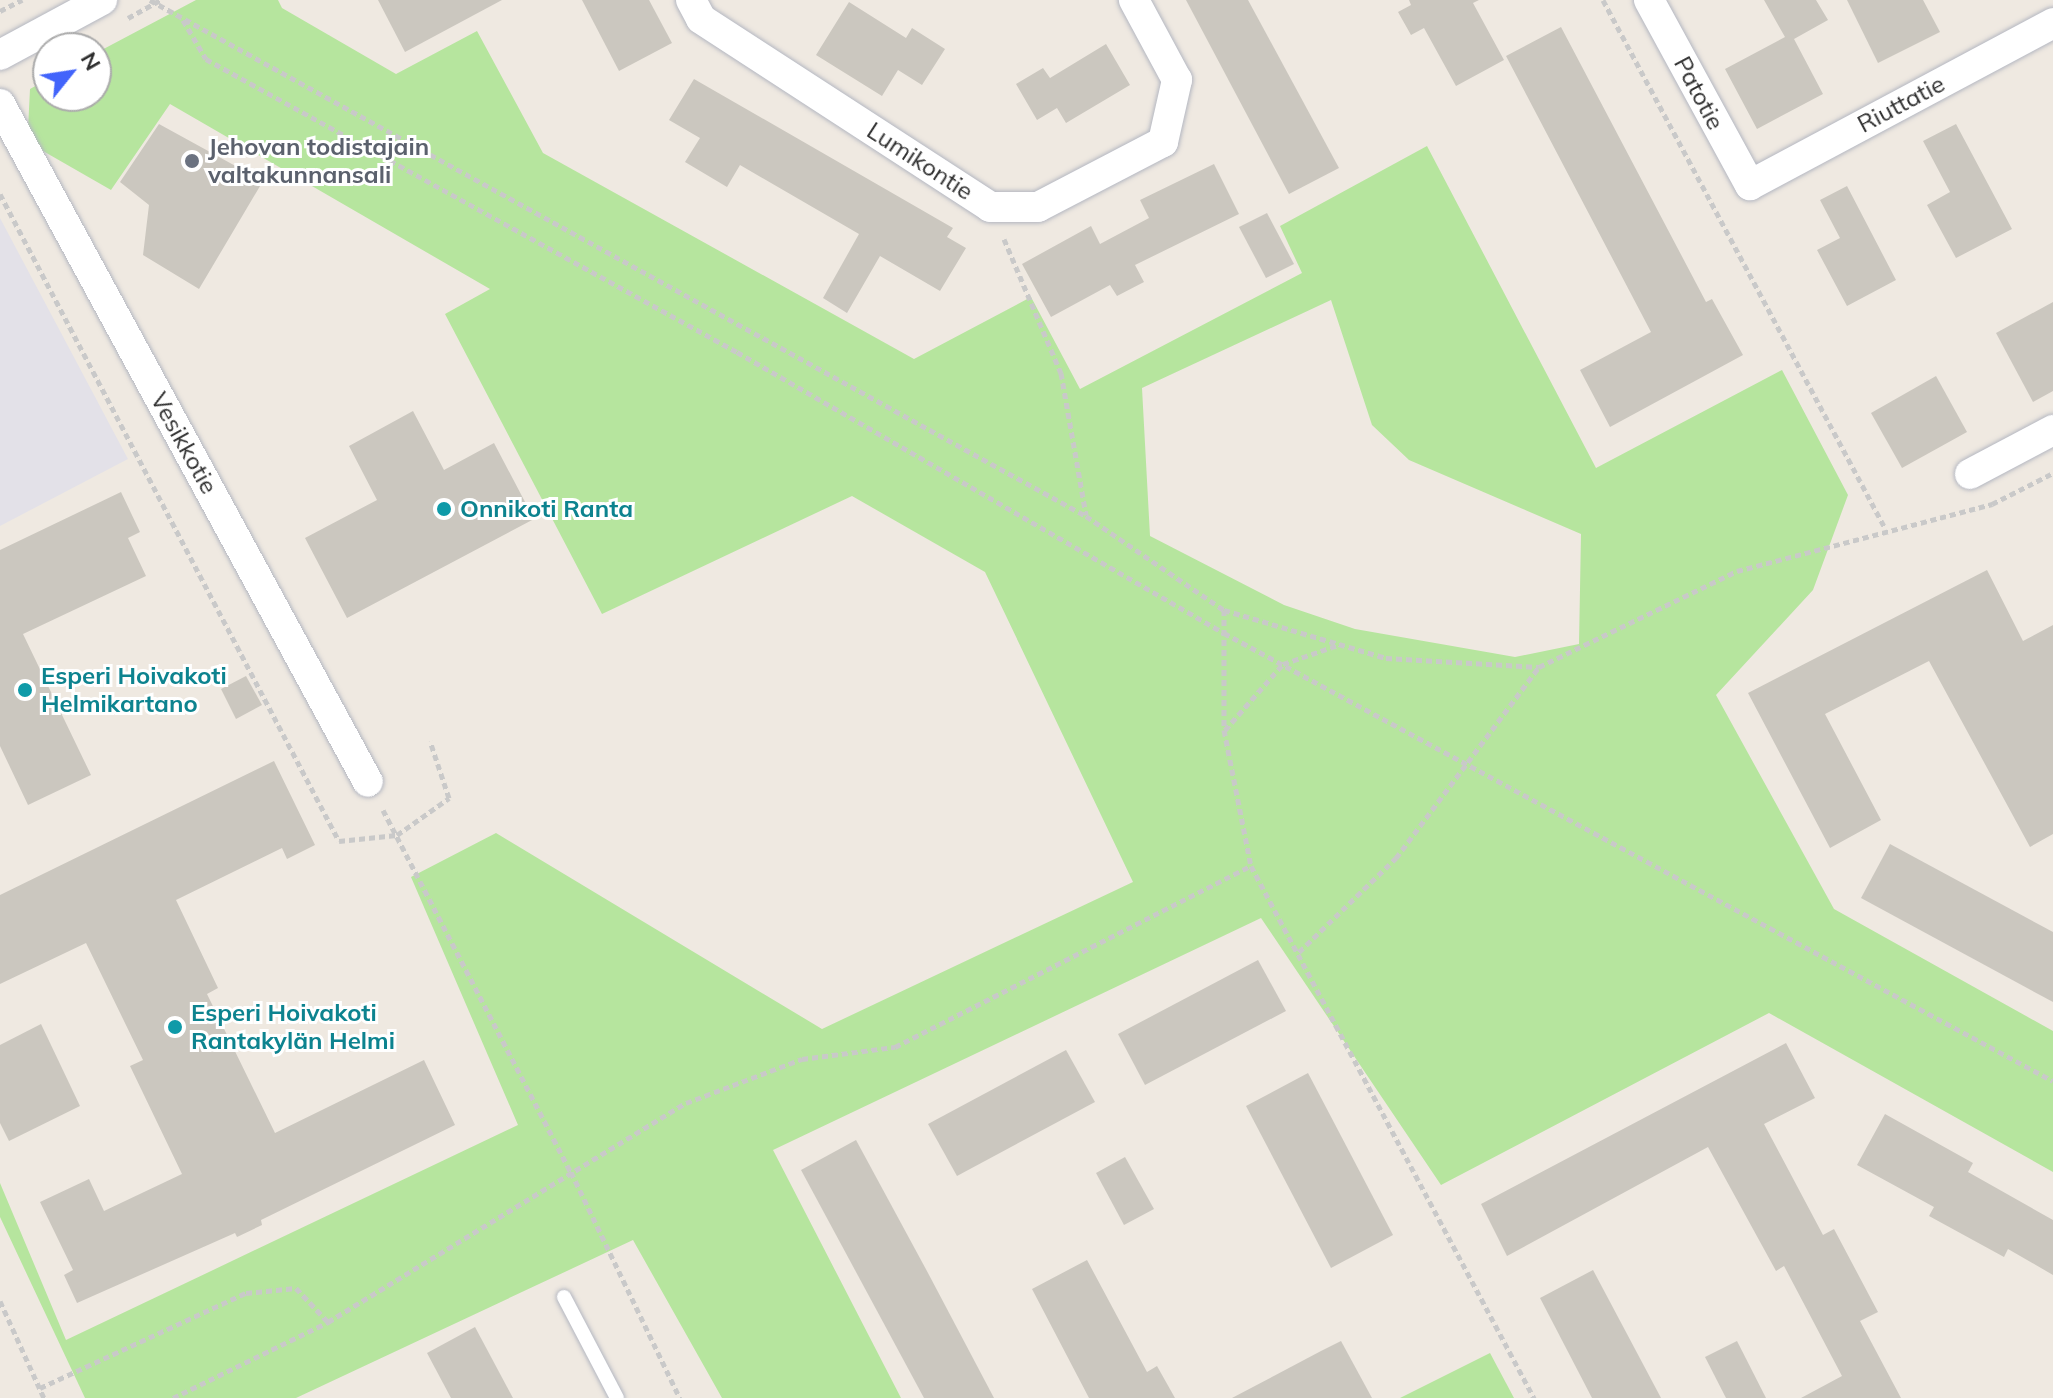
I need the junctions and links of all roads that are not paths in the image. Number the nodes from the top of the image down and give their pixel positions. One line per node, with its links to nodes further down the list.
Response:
1 (102, 0): 6 (street)
2 (691, 0): 3 (street, Lumikontie)
3 (1134, 0)
4 (1649, 0): 8 (street, Patotie)
5 (2053, 23): 8 (street, Riuttatie)
6 (0, 55)
7 (0, 104): 11 (street, Vesikkotie)
8 (1750, 185)
9 (2053, 430): 10 (street)
10 (1970, 474)
11 (368, 782)
12 (564, 1297): 13 (lane)
13 (617, 1398)

